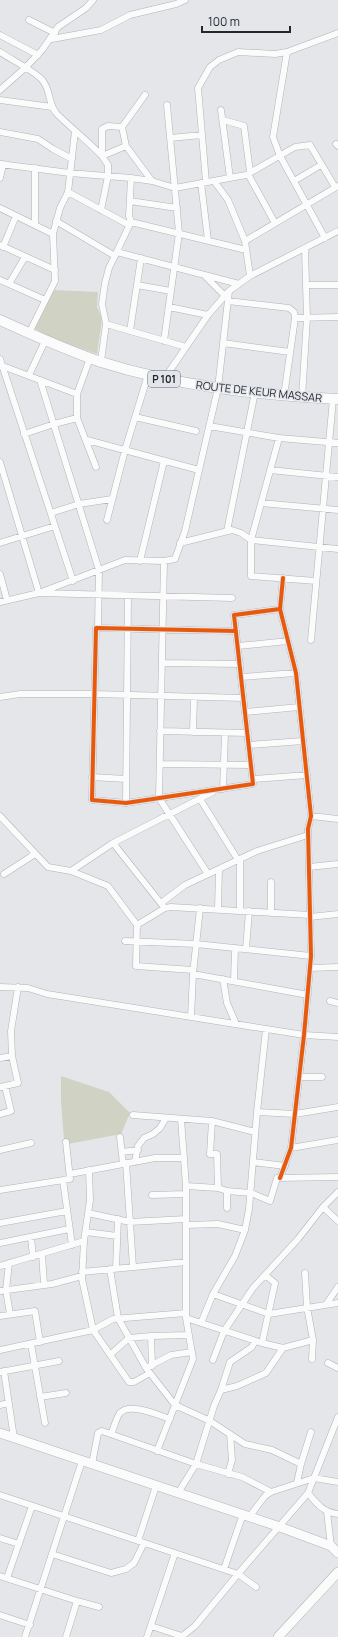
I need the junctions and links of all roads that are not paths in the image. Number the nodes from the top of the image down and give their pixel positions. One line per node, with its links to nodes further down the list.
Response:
1 (93, 0): 4 (street)
2 (185, 0): 7 (street)
3 (29, 20): 4 (street)
4 (55, 32): 7 (street)
5 (338, 33): 9 (street)
6 (0, 35): 10 (street)
7 (52, 39): 10 (street)
8 (0, 52): 11 (street)
9 (287, 52): 22 (street); 26 (street)
10 (38, 55): 11 (street)
11 (25, 68): 12 (street); 16 (street)
12 (1, 88)
13 (145, 95): 19 (street)
14 (0, 100): 16 (street)
15 (167, 105): 23 (street)
16 (52, 108): 20 (street)
17 (221, 110): 18 (street)
18 (222, 120): 32 (street); 36 (street)
19 (122, 127): 24 (street); 25 (street)
20 (75, 130): 25 (street); 27 (street)
21 (0, 132): 27 (street)
22 (202, 135): 23 (street); 40 (street)
23 (170, 138): 42 (street)
24 (126, 146): 25 (street); 37 (street)
25 (102, 156): 33 (street)
26 (280, 156): 29 (street); 32 (street); 39 (street)
27 (72, 159): 31 (street)
28 (2, 164): 30 (street); 34 (street)
29 (321, 165): 39 (street); 41 (street)
30 (35, 168): 31 (street); 52 (street)
31 (70, 173): 33 (street); 43 (street)
32 (249, 173): 36 (street); 51 (street)
33 (108, 176): 35 (street); 48 (street)
34 (0, 178)
35 (131, 178): 37 (street); 44 (street)
36 (230, 178): 38 (street)
37 (152, 181): 42 (street)
38 (214, 181): 40 (street); 59 (street)
39 (294, 181): 45 (street)
40 (204, 182): 42 (street); 58 (street)
41 (337, 186): 45 (street)
42 (175, 188): 47 (street)
43 (68, 192): 48 (street); 50 (street)
44 (130, 201): 47 (street); 53 (street)
45 (306, 204): 51 (street); 57 (street)
46 (0, 208): 49 (street)
47 (177, 208): 55 (street)
48 (101, 210): 53 (street)
49 (16, 216): 52 (street); 60 (street)
50 (56, 221): 56 (street); 63 (street)
51 (275, 223): 59 (street)
52 (35, 224): 56 (street)
53 (130, 224): 55 (street); 63 (street)
54 (338, 230): 57 (street)
55 (179, 233): 58 (street); 66 (street)
56 (53, 234): 67 (street)
57 (325, 238): 61 (street)
58 (208, 240): 62 (street)
59 (245, 241): 62 (street)
60 (2, 246): 64 (street)
61 (305, 248): 69 (street); 74 (street)
62 (246, 250): 69 (street)
63 (116, 254): 65 (street); 85 (street)
64 (25, 257): 67 (street); 71 (street)
65 (141, 258): 66 (street); 73 (street)
66 (174, 266): 68 (street); 76 (street)
67 (55, 270): 78 (street)
68 (204, 274): 72 (street); 77 (street)
69 (250, 276): 72 (street)
70 (0, 280): 71 (street)
71 (9, 284): 78 (street)
72 (239, 284): 77 (street)
73 (137, 285): 76 (street); 86 (street)
74 (306, 285): 75 (street); 83 (street)
75 (338, 285)
76 (171, 291): 79 (street)
77 (227, 296): 80 (street); 82 (street); 90 (street)
78 (45, 300): 87 (street)
79 (169, 307): 80 (street); 89 (street)
80 (208, 315): 91 (street)
81 (338, 317): 83 (street)
82 (295, 318): 83 (street); 92 (street)
83 (307, 318): 104 (street)
84 (0, 320): 87 (main road, ROUTE DE KEUR MASSAR / P 101)
85 (106, 324): 86 (street); 94 (street)
86 (130, 331): 89 (street)
87 (29, 333): 88 (main road, ROUTE DE KEUR MASSAR / P 101)
88 (45, 341): 93 (main road, ROUTE DE KEUR MASSAR / P 101); 97 (street)
89 (164, 341): 91 (street)
90 (224, 343): 92 (street); 100 (street)
91 (186, 347): 98 (street)
92 (290, 352): 103 (street)
93 (90, 358): 94 (main road, ROUTE DE KEUR MASSAR / P 101); 102 (street)
94 (101, 361): 96 (main road, ROUTE DE KEUR MASSAR / P 101)
95 (0, 363): 97 (street); 112 (street)
96 (148, 375): 98 (main road, ROUTE DE KEUR MASSAR / P 101); 106 (street)
97 (29, 376): 99 (street)
98 (164, 379): 100 (main road, ROUTE DE KEUR MASSAR / P 101)
99 (40, 380): 102 (street); 108 (street)
100 (218, 388): 101 (main road, ROUTE DE KEUR MASSAR / P 101); 109 (street)
101 (255, 392): 103 (main road, ROUTE DE KEUR MASSAR / P 101); 111 (street)
102 (77, 394): 107 (street)
103 (284, 396): 104 (main road, ROUTE DE KEUR MASSAR / P 101)
104 (302, 397): 105 (main road, ROUTE DE KEUR MASSAR / P 101)
105 (335, 399): 115 (street)
106 (135, 417): 110 (street); 117 (street)
107 (78, 418): 108 (street); 114 (street)
108 (54, 424): 112 (street); 127 (street)
109 (209, 426): 111 (street); 121 (street)
110 (196, 431)
111 (247, 432): 113 (street); 133 (street)
112 (24, 434): 130 (street)
113 (279, 438): 115 (street); 122 (street)
114 (87, 440): 117 (street); 120 (street)
115 (329, 442): 116 (street); 123 (street)
116 (338, 443)
117 (125, 450): 118 (street); 125 (street)
118 (164, 461): 121 (street); 140 (street)
119 (0, 462): 134 (street)
120 (96, 467)
121 (199, 470): 137 (street)
122 (270, 470): 123 (street); 126 (street)
123 (326, 476): 124 (street); 128 (street)
124 (338, 477)
125 (112, 499): 127 (street); 131 (street)
126 (261, 503): 128 (street); 135 (street)
127 (79, 504): 130 (street); 142 (street)
128 (323, 509): 129 (street); 138 (street)
129 (338, 510)
130 (51, 513): 132 (street)
131 (107, 520)
132 (55, 526): 134 (street); 145 (street)
133 (227, 531): 135 (street); 137 (street)
134 (22, 536): 136 (street); 147 (street)
135 (251, 540): 138 (street); 144 (street)
136 (0, 543)
137 (180, 543): 141 (street)
138 (319, 547): 139 (street); 146 (street)
139 (338, 549)
140 (140, 561): 141 (street); 142 (street)
141 (164, 561): 150 (street)
142 (99, 570): 145 (street); 148 (street)
143 (0, 574): 152 (street)
144 (283, 578): 146 (street); 154 (street)
145 (73, 581): 147 (street)
146 (316, 581): 159 (street)
147 (39, 593): 148 (street); 152 (street)
148 (99, 595): 149 (street); 155 (street)
149 (128, 596): 150 (street); 156 (street)
150 (163, 596): 151 (street); 157 (street)
151 (232, 598)
152 (8, 600): 153 (street)
153 (0, 602)
154 (280, 609): 158 (street); 160 (street)
155 (98, 628): 156 (street); 166 (street)
156 (128, 629): 157 (street); 167 (street)
157 (162, 629): 158 (street); 162 (street)
158 (236, 631): 161 (street)
159 (311, 640)
160 (288, 641): 161 (street); 164 (street)
161 (238, 646): 163 (street)
162 (162, 663): 163 (street); 168 (street)
163 (240, 664): 165 (street)
164 (296, 673): 165 (street); 172 (street)
165 (241, 678): 171 (street)
166 (94, 694): 167 (street); 169 (street); 184 (street)
167 (127, 695): 168 (street); 185 (street)
168 (161, 696): 170 (street); 174 (street)
169 (0, 697)
170 (194, 697): 171 (street); 175 (street)
171 (244, 698): 173 (street)
172 (299, 707): 173 (street); 178 (street)
173 (245, 712): 177 (street)
174 (160, 731): 175 (street); 180 (street)
175 (193, 732): 176 (street)
176 (225, 732): 177 (street); 181 (street)
177 (248, 733): 179 (street)
178 (303, 741): 179 (street); 183 (street)
179 (249, 745): 182 (street)
180 (160, 764): 181 (street); 188 (street)
181 (224, 765): 182 (street); 187 (street)
182 (251, 765): 186 (street)
183 (307, 775): 186 (street); 193 (street)
184 (92, 777): 185 (street); 190 (street)
185 (126, 779): 190 (street)
186 (253, 779): 187 (street)
187 (220, 789): 188 (street); 189 (street)
188 (159, 798): 190 (street); 191 (street)
189 (200, 799): 191 (street); 198 (street)
190 (126, 803)
191 (170, 814): 196 (street); 204 (street)
192 (0, 816): 197 (street)
193 (311, 816): 194 (street); 195 (street)
194 (338, 819)
195 (308, 835): 198 (street); 200 (street)
196 (113, 843): 202 (street); 206 (street)
197 (36, 854): 202 (street); 203 (street)
198 (239, 859): 201 (street); 209 (street)
199 (338, 864): 200 (street)
200 (309, 866): 213 (street)
201 (219, 869): 204 (street); 208 (street)
202 (71, 871): 214 (street)
203 (4, 874)
204 (208, 874): 206 (street)
205 (271, 882): 211 (street)
206 (163, 906): 207 (street); 214 (street)
207 (200, 908): 208 (street); 217 (street)
208 (218, 909): 209 (street)
209 (240, 911): 210 (street)
210 (249, 911): 211 (street); 219 (street)
211 (271, 913): 213 (street)
212 (338, 914): 213 (street)
213 (310, 916): 220 (street)
214 (137, 925): 216 (street)
215 (125, 941): 216 (street)
216 (137, 942): 217 (street); 223 (street)
217 (196, 944): 218 (street); 223 (street)
218 (235, 948): 219 (street); 225 (street)
219 (246, 949): 220 (street)
220 (311, 956): 222 (street)
221 (338, 967): 222 (street)
222 (310, 968): 228 (street)
223 (193, 972): 224 (street); 231 (street)
224 (223, 979): 225 (street); 232 (street)
225 (234, 981): 228 (street)
226 (0, 987): 227 (street)
227 (18, 987): 231 (street); 236 (street)
228 (308, 995): 234 (street)
229 (330, 1001): 230 (street)
230 (338, 1003)
231 (191, 1017): 232 (street)
232 (236, 1024): 233 (street)
233 (266, 1029): 234 (street); 242 (street)
234 (304, 1035): 235 (street); 238 (street)
235 (338, 1039)
236 (12, 1056): 237 (street); 240 (street)
237 (0, 1058)
238 (300, 1077): 239 (street); 244 (street)
239 (322, 1077)
240 (2, 1087): 243 (street)
241 (338, 1106): 244 (street)
242 (257, 1112): 244 (street); 249 (street)
243 (0, 1114)
244 (295, 1114): 254 (street)
245 (133, 1115): 246 (street)
246 (166, 1118): 247 (street); 256 (street)
247 (181, 1119): 248 (street); 258 (street)
248 (212, 1121): 249 (street); 269 (street)
249 (255, 1132): 260 (street)
250 (120, 1138): 257 (street)
251 (338, 1140): 254 (street)
252 (66, 1142): 264 (street)
253 (31, 1143): 255 (street)
254 (291, 1148): 262 (street)
255 (0, 1150)
256 (138, 1150): 257 (street); 259 (street)
257 (122, 1152): 261 (street)
258 (184, 1158): 259 (street); 268 (street)
259 (135, 1162): 261 (street)
260 (253, 1162): 262 (street); 274 (street)
261 (125, 1164): 263 (street); 282 (street)
262 (285, 1166): 266 (street)
263 (89, 1170): 264 (street); 279 (street)
264 (70, 1174): 267 (street)
265 (338, 1177): 266 (street)
266 (280, 1178): 274 (street)
267 (63, 1180): 270 (street); 278 (street)
268 (186, 1186): 269 (street); 273 (street)
269 (218, 1188): 271 (street)
270 (0, 1190)
271 (227, 1191): 274 (street); 277 (street)
272 (152, 1194): 273 (street)
273 (186, 1194): 283 (street)
274 (251, 1194): 286 (street)
275 (337, 1195): 276 (street)
276 (323, 1207): 281 (street); 302 (street)
277 (227, 1208)
278 (67, 1211): 284 (street); 285 (street)
279 (88, 1213): 280 (street); 287 (street)
280 (118, 1219): 282 (street); 288 (street)
281 (338, 1221)
282 (130, 1222): 283 (street); 298 (street)
283 (186, 1222): 286 (street); 295 (street)
284 (0, 1223)
285 (69, 1229): 289 (street); 292 (street)
286 (245, 1230): 306 (street)
287 (86, 1232): 288 (street); 290 (street)
288 (117, 1236): 299 (street)
289 (32, 1237): 291 (street); 294 (street)
290 (84, 1241): 292 (street); 301 (street)
291 (0, 1243)
292 (72, 1245): 293 (street)
293 (42, 1254): 294 (street); 303 (street)
294 (33, 1257): 296 (street)
295 (186, 1262): 298 (street); 314 (street)
296 (9, 1263): 297 (street); 305 (street)
297 (0, 1266)
298 (133, 1267): 299 (street)
299 (113, 1269): 301 (street); 315 (street)
300 (305, 1272): 310 (street)
301 (82, 1274): 303 (street); 317 (street)
302 (265, 1275): 309 (street); 312 (street)
303 (44, 1284): 305 (street)
304 (338, 1287): 307 (street)
305 (3, 1290): 311 (street)
306 (213, 1294): 309 (street); 316 (street)
307 (327, 1303): 308 (street); 310 (street)
308 (338, 1303)
309 (242, 1304): 312 (street); 318 (street)
310 (307, 1307): 312 (street); 322 (street)
311 (10, 1314): 313 (street); 324 (street)
312 (269, 1314): 325 (street)
313 (0, 1316)
314 (186, 1316): 315 (street); 316 (street); 319 (street)
315 (118, 1318): 317 (street); 321 (street)
316 (201, 1323): 318 (street)
317 (93, 1330): 324 (street); 330 (street)
318 (224, 1331): 323 (street); 332 (street)
319 (189, 1335): 320 (street); 329 (street)
320 (151, 1336): 321 (street); 337 (street)
321 (129, 1338): 330 (street); 337 (street)
322 (313, 1340): 327 (street); 331 (street)
323 (255, 1341): 325 (street); 339 (street)
324 (40, 1342): 326 (street)
325 (262, 1343): 327 (street)
326 (31, 1344): 328 (street); 335 (street)
327 (283, 1348): 339 (street)
328 (0, 1350)
329 (192, 1352): 337 (street); 344 (street)
330 (111, 1354): 337 (street)
331 (312, 1359)
332 (213, 1360)
333 (59, 1361): 335 (street)
334 (328, 1363): 336 (street)
335 (35, 1366): 338 (street); 341 (street)
336 (338, 1368)
337 (149, 1369): 344 (street)
338 (2, 1372): 342 (street)
339 (221, 1390): 347 (street)
340 (66, 1393): 341 (street)
341 (40, 1397): 348 (street)
342 (8, 1403): 343 (street); 353 (street)
343 (0, 1405)
344 (175, 1405): 346 (street); 347 (street)
345 (338, 1417): 360 (street)
346 (170, 1419): 351 (street); 354 (street)
347 (210, 1421): 352 (street); 357 (street)
348 (45, 1423)
349 (311, 1432): 358 (street)
350 (0, 1434): 353 (street)
351 (111, 1434): 354 (street); 356 (street)
352 (230, 1434): 358 (street); 359 (street)
353 (14, 1438): 355 (street)
354 (157, 1451): 357 (street)
355 (82, 1461): 356 (street); 371 (street)
356 (92, 1464): 363 (street)
357 (196, 1464): 359 (street); 365 (street)
358 (301, 1464): 362 (street)
359 (228, 1474): 364 (street)
360 (314, 1478): 361 (street); 362 (street); 366 (street)
361 (338, 1482)
362 (297, 1483): 364 (street)
363 (156, 1486): 365 (street); 375 (street)
364 (271, 1492): 372 (street)
365 (178, 1493): 372 (street)
366 (308, 1493): 369 (street); 373 (street)
367 (0, 1495): 368 (street)
368 (32, 1506): 371 (street); 377 (street)
369 (327, 1512): 370 (street); 378 (street)
370 (338, 1514)
371 (64, 1516): 375 (street); 381 (street)
372 (246, 1516): 373 (street); 382 (street)
373 (280, 1527): 378 (street); 384 (street)
374 (0, 1538): 377 (street)
375 (138, 1541): 376 (street)
376 (144, 1543): 379 (street); 381 (street)
377 (19, 1544): 386 (street)
378 (330, 1546): 380 (street)
379 (175, 1553): 382 (street); 393 (street)
380 (338, 1553)
381 (52, 1554): 388 (street)
382 (224, 1569): 384 (street)
383 (338, 1572): 398 (street)
384 (238, 1574): 387 (street); 397 (street)
385 (0, 1576): 386 (street)
386 (7, 1578): 388 (street)
387 (256, 1587)
388 (41, 1589): 389 (street); 392 (street)
389 (77, 1601): 390 (street); 395 (street)
390 (99, 1607)
391 (0, 1616): 392 (street)
392 (30, 1625): 394 (street)
393 (151, 1626): 396 (street); 397 (street)
394 (25, 1637)
395 (66, 1637)
396 (147, 1637)
397 (181, 1637)
398 (278, 1637)

